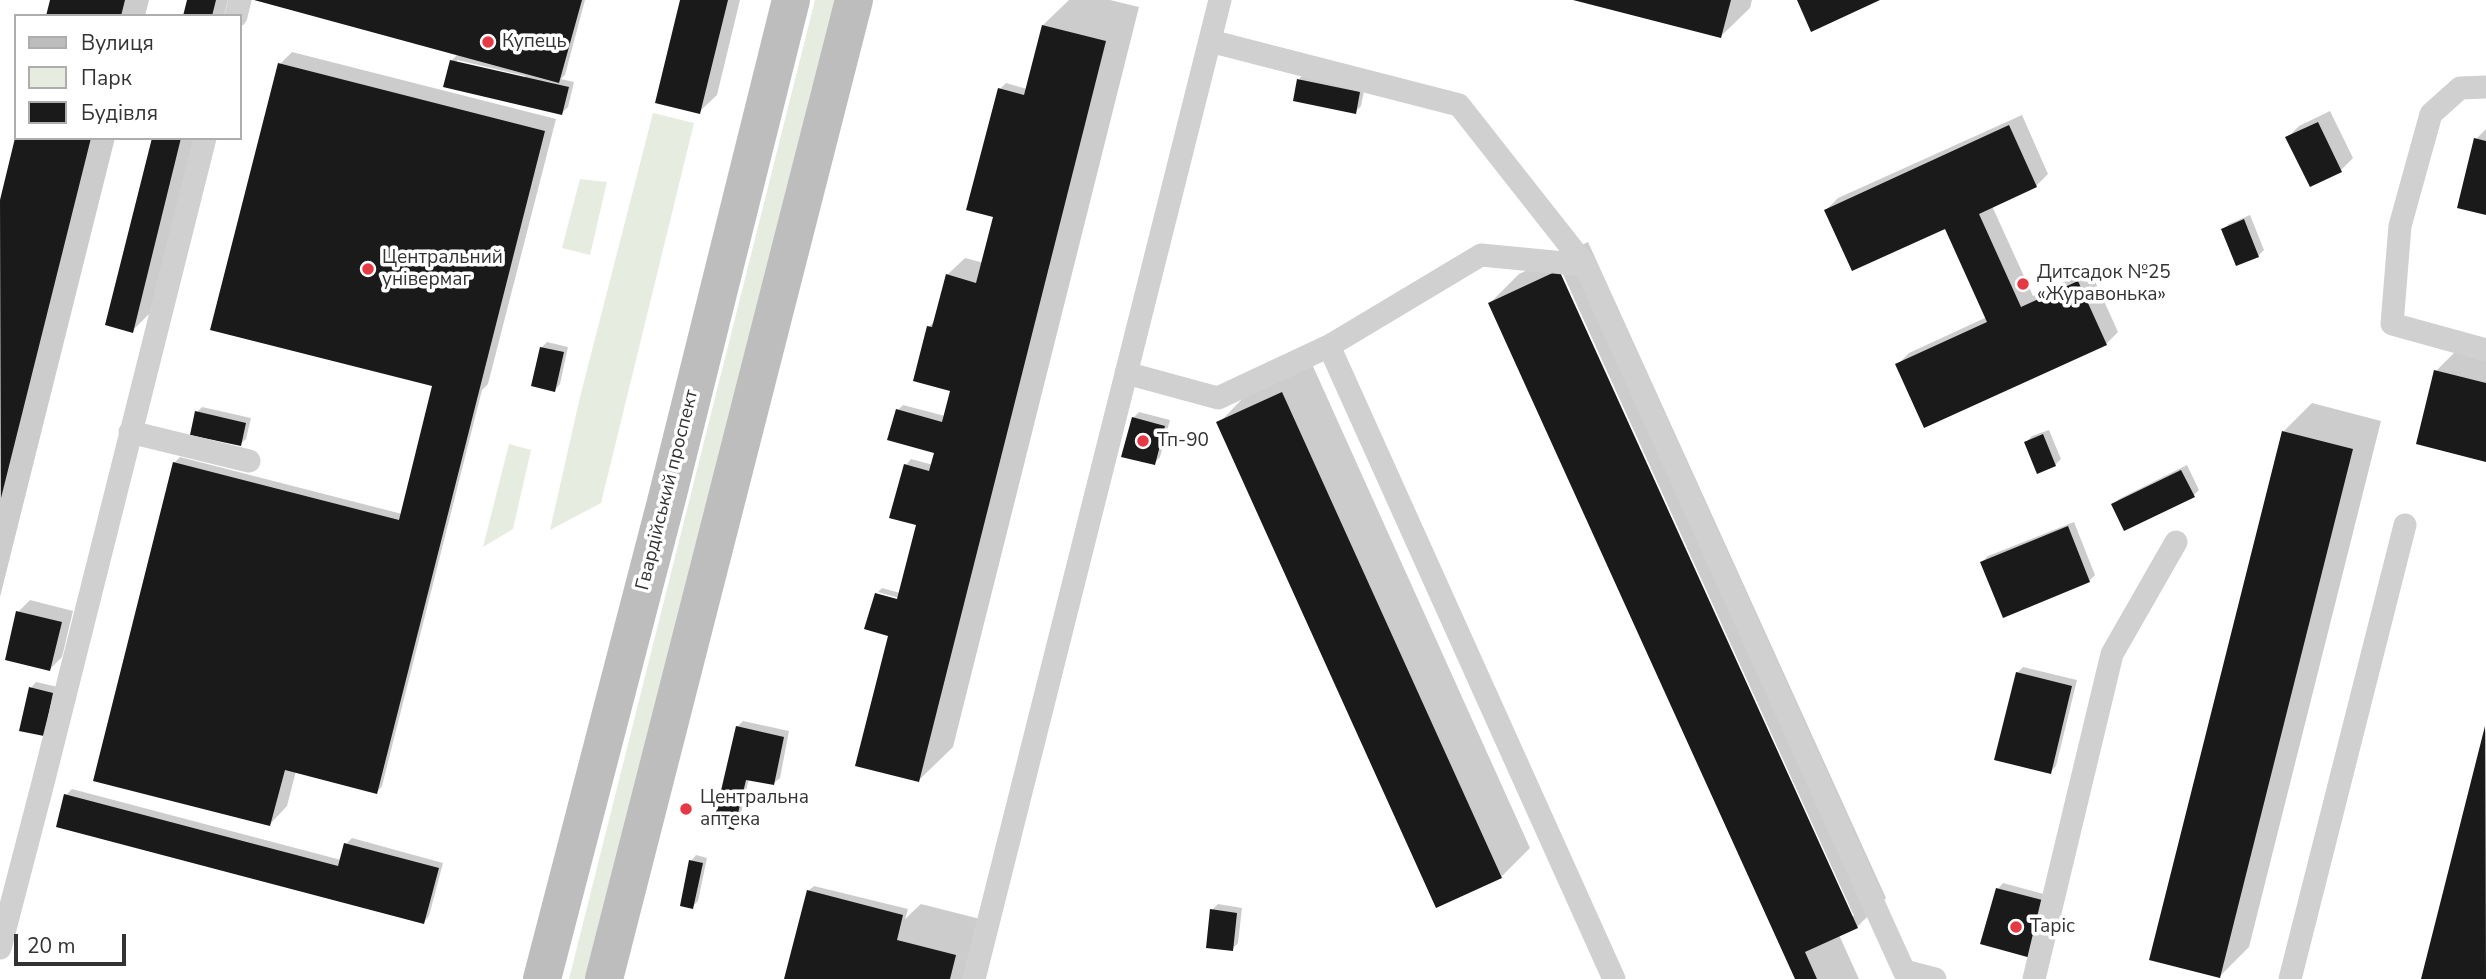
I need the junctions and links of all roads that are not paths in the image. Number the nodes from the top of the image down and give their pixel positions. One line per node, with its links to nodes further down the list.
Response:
1 (792, 0): 16 (main road, Гвардійський проспект)
2 (854, 0): 17 (main road)
3 (1220, 0): 4 (lane)
4 (1210, 41): 7 (lane); 10 (lane)
5 (2486, 87): 9 (lane)
6 (204, 140): 11 (lane)
7 (1586, 265): 8 (lane); 20 (lane)
8 (1329, 346): 10 (lane); 19 (lane)
9 (2486, 350)
10 (1126, 373): 18 (lane)
11 (130, 432): 12 (lane); 15 (lane)
12 (249, 461)
13 (2404, 525): 22 (lane)
14 (2176, 542): 21 (lane)
15 (0, 948)
16 (542, 979)
17 (604, 979)
18 (974, 979)
19 (1614, 979)
20 (1935, 979)
21 (2034, 979)
22 (2290, 979)

